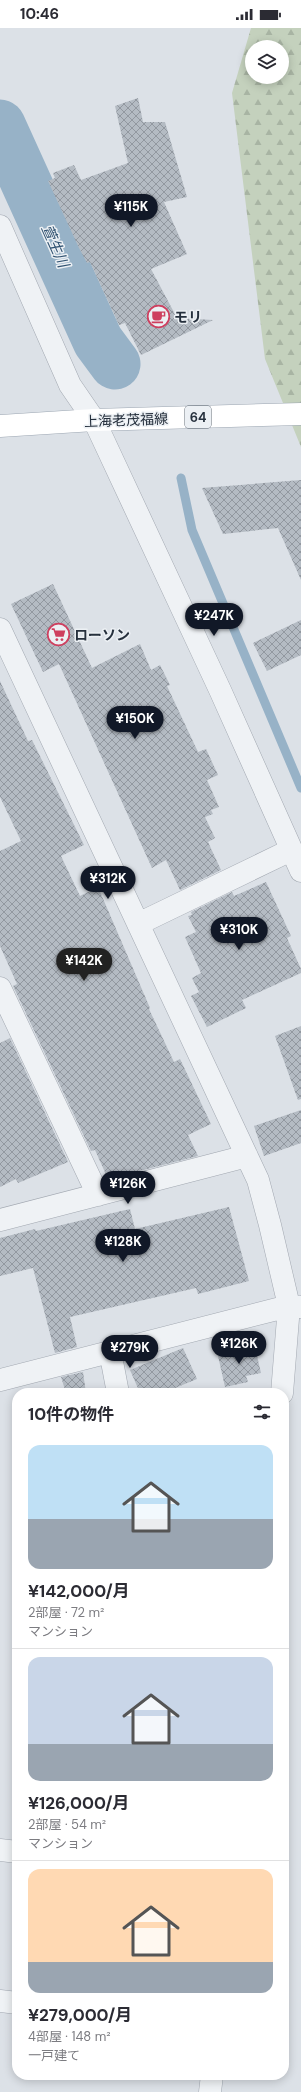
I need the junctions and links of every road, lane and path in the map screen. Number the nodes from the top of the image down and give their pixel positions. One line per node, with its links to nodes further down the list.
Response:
1 (0, 226): 3 (street)
2 (301, 414): 3 (main road, 上海老茂福線 / 64)
3 (94, 420): 4 (main road, 上海老茂福線 / 64); 6 (street)
4 (0, 426)
5 (0, 629): 8 (street)
6 (290, 850): 7 (street); 8 (street)
7 (301, 870)
8 (138, 924): 10 (street)
9 (0, 988): 11 (street)
10 (247, 1156): 11 (street); 13 (street)
11 (98, 1195): 12 (street)
12 (0, 1220)
13 (295, 1306): 14 (street); 17 (street)
14 (110, 1351): 15 (street); 16 (street)
15 (0, 1380)
16 (117, 1388)
17 (283, 1388)
18 (0, 1850): 19 (street)
19 (12, 1851)
20 (0, 2001): 21 (street)
21 (12, 2002)
22 (211, 2080): 23 (street)
23 (210, 2092)

